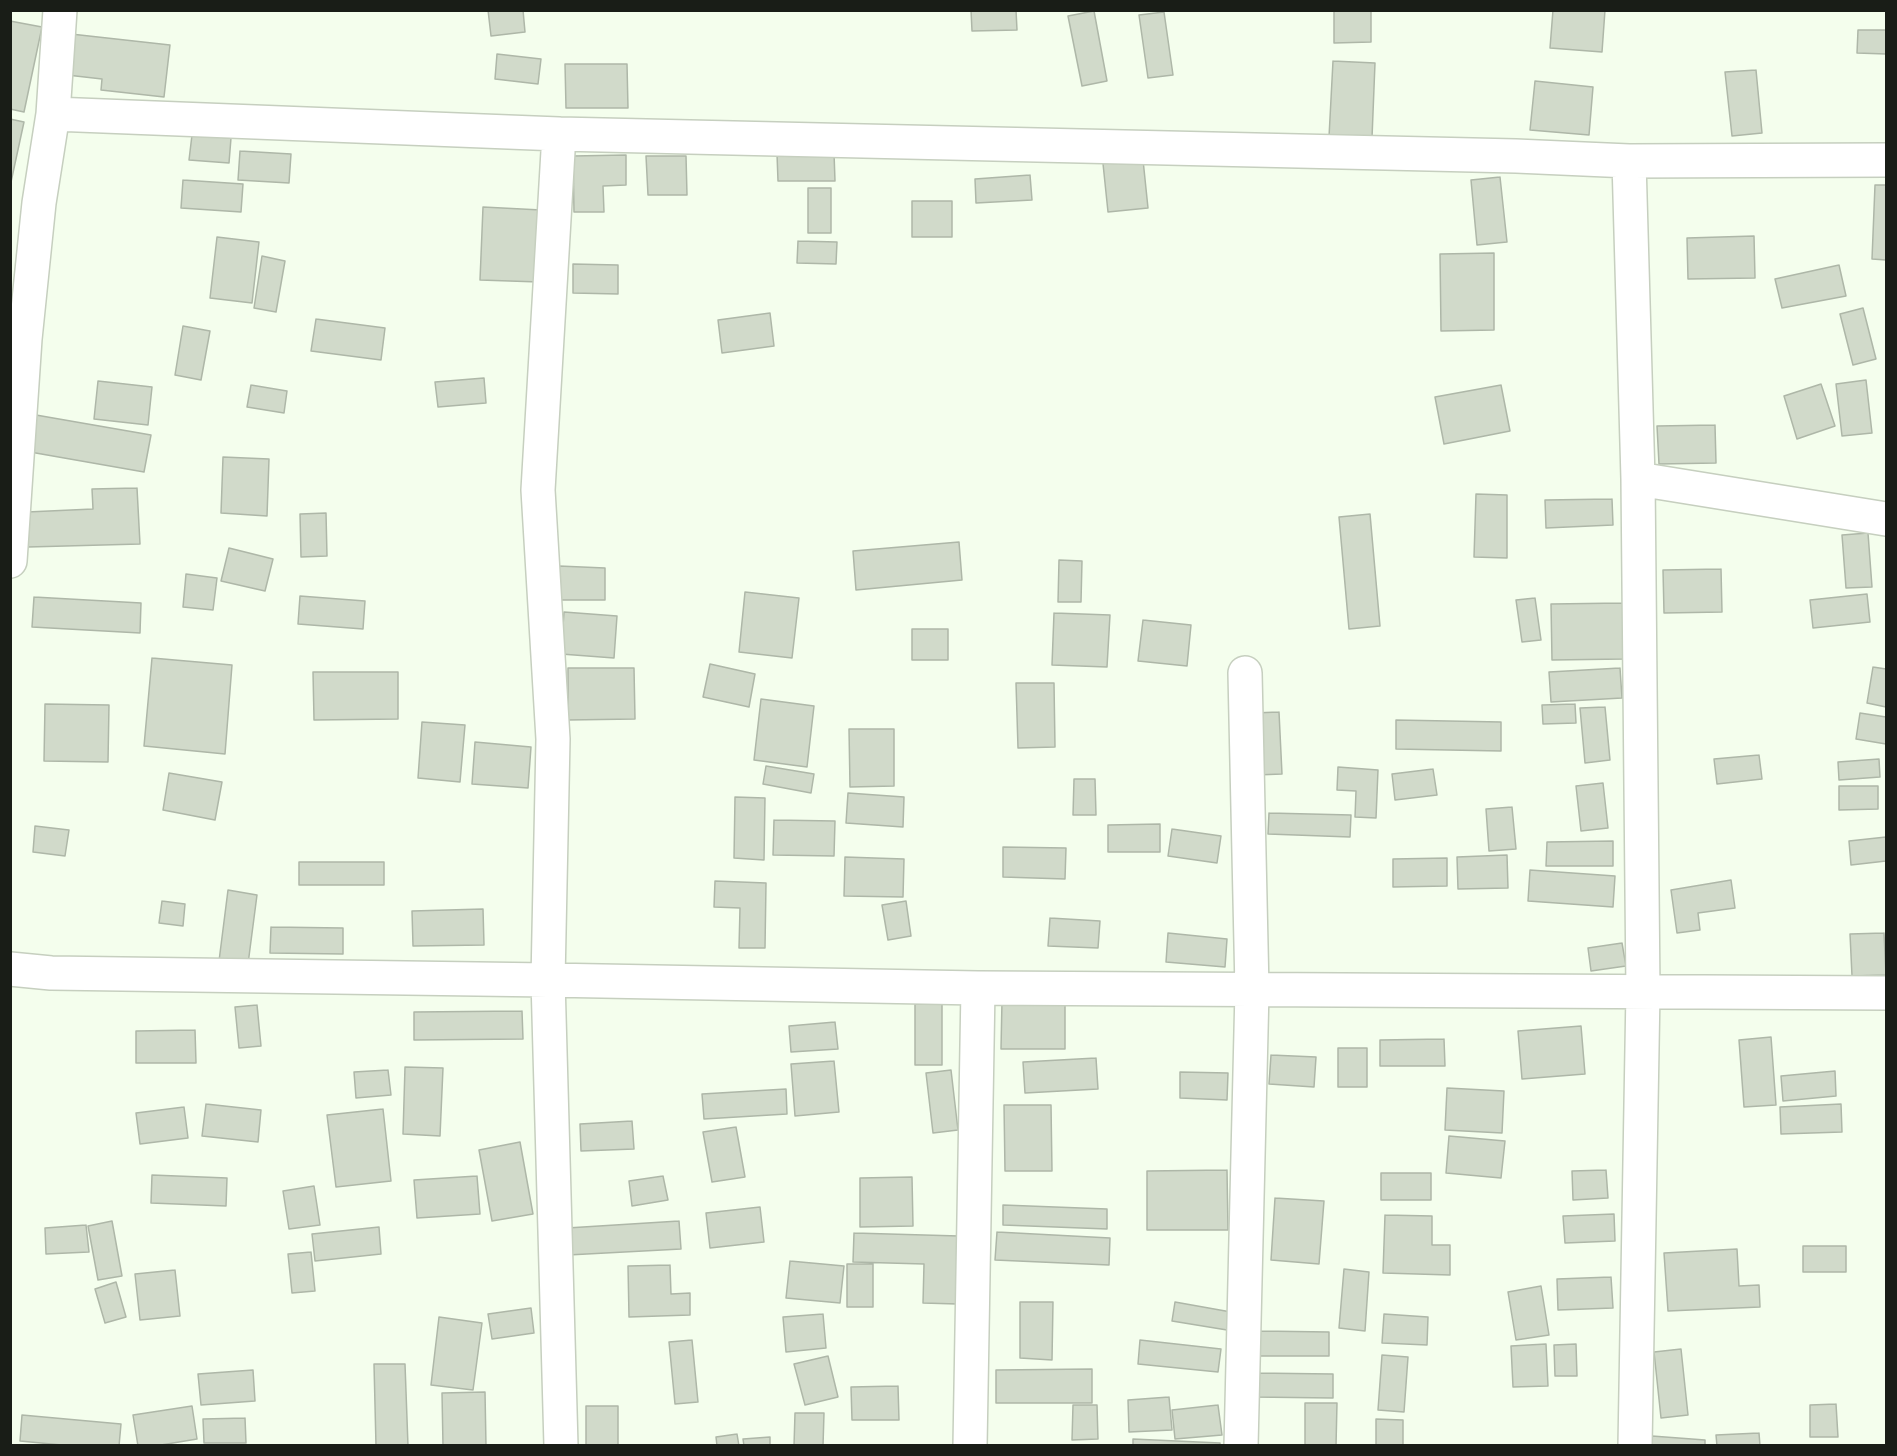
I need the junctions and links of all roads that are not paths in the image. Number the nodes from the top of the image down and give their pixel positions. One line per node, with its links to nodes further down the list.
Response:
1 (60, 10): 2 (street)
2 (53, 114): 3 (street); 8 (street)
3 (559, 134): 5 (street); 11 (street)
4 (1887, 160): 5 (street)
5 (1629, 161): 6 (street)
6 (1638, 479): 7 (street); 14 (street)
7 (1887, 519)
8 (10, 561)
9 (1245, 674): 13 (street)
10 (10, 969): 11 (street)
11 (548, 980): 12 (street); 16 (street)
12 (978, 988): 13 (street); 17 (street)
13 (1252, 990): 14 (street); 18 (street)
14 (1643, 990): 15 (street); 19 (street)
15 (1887, 993)
16 (561, 1446)
17 (970, 1446)
18 (1241, 1446)
19 (1635, 1446)

